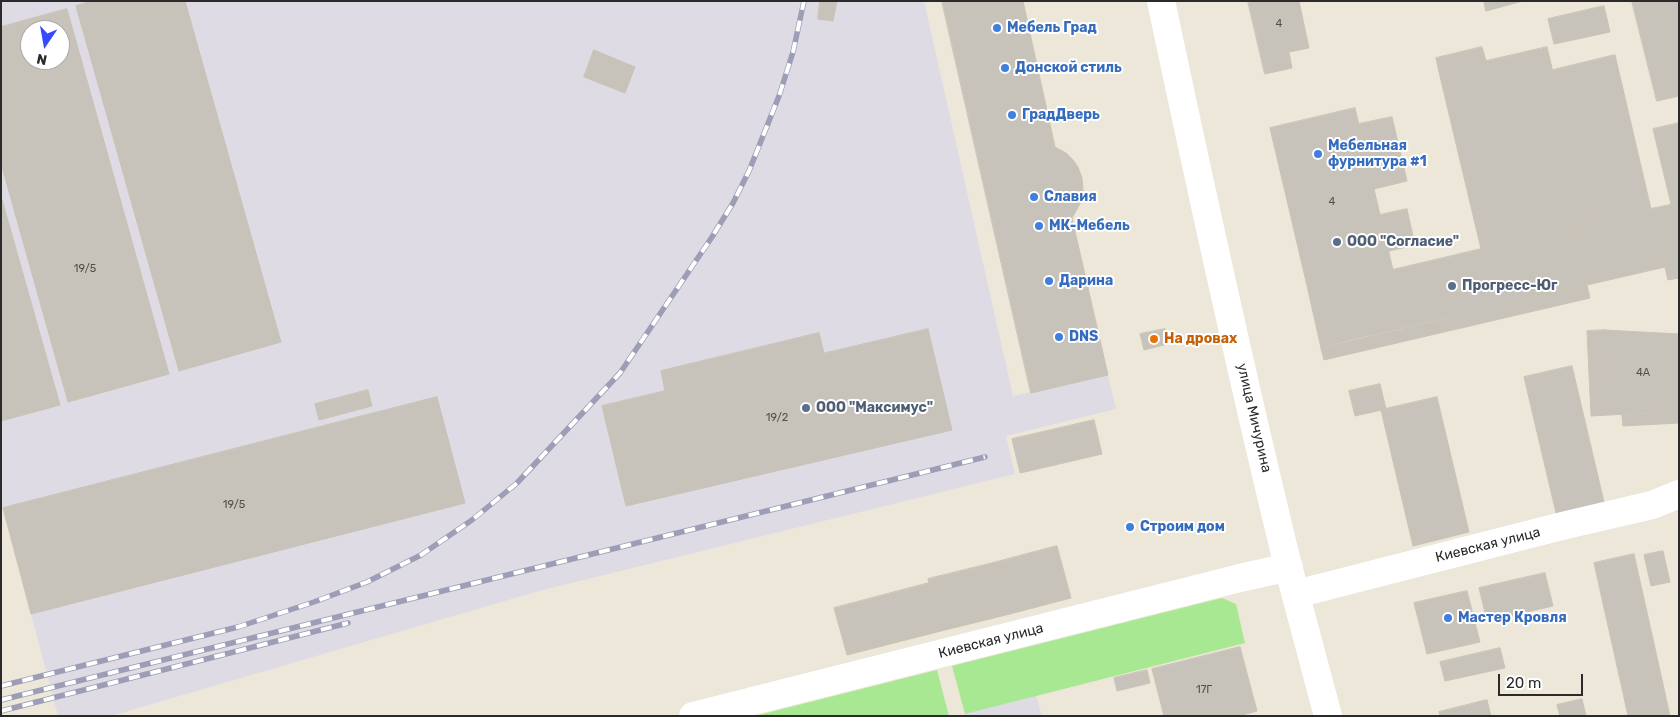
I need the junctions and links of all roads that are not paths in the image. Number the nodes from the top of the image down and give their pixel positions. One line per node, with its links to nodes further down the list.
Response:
1 (1161, 1): 3 (street, улица Мичурина)
2 (1679, 494): 4 (street, Киевская улица)
3 (1289, 567): 4 (street, улица Мичурина); 5 (street, Киевская улица)
4 (1296, 594): 6 (street, улица Мичурина)
5 (693, 716)
6 (1328, 716)

